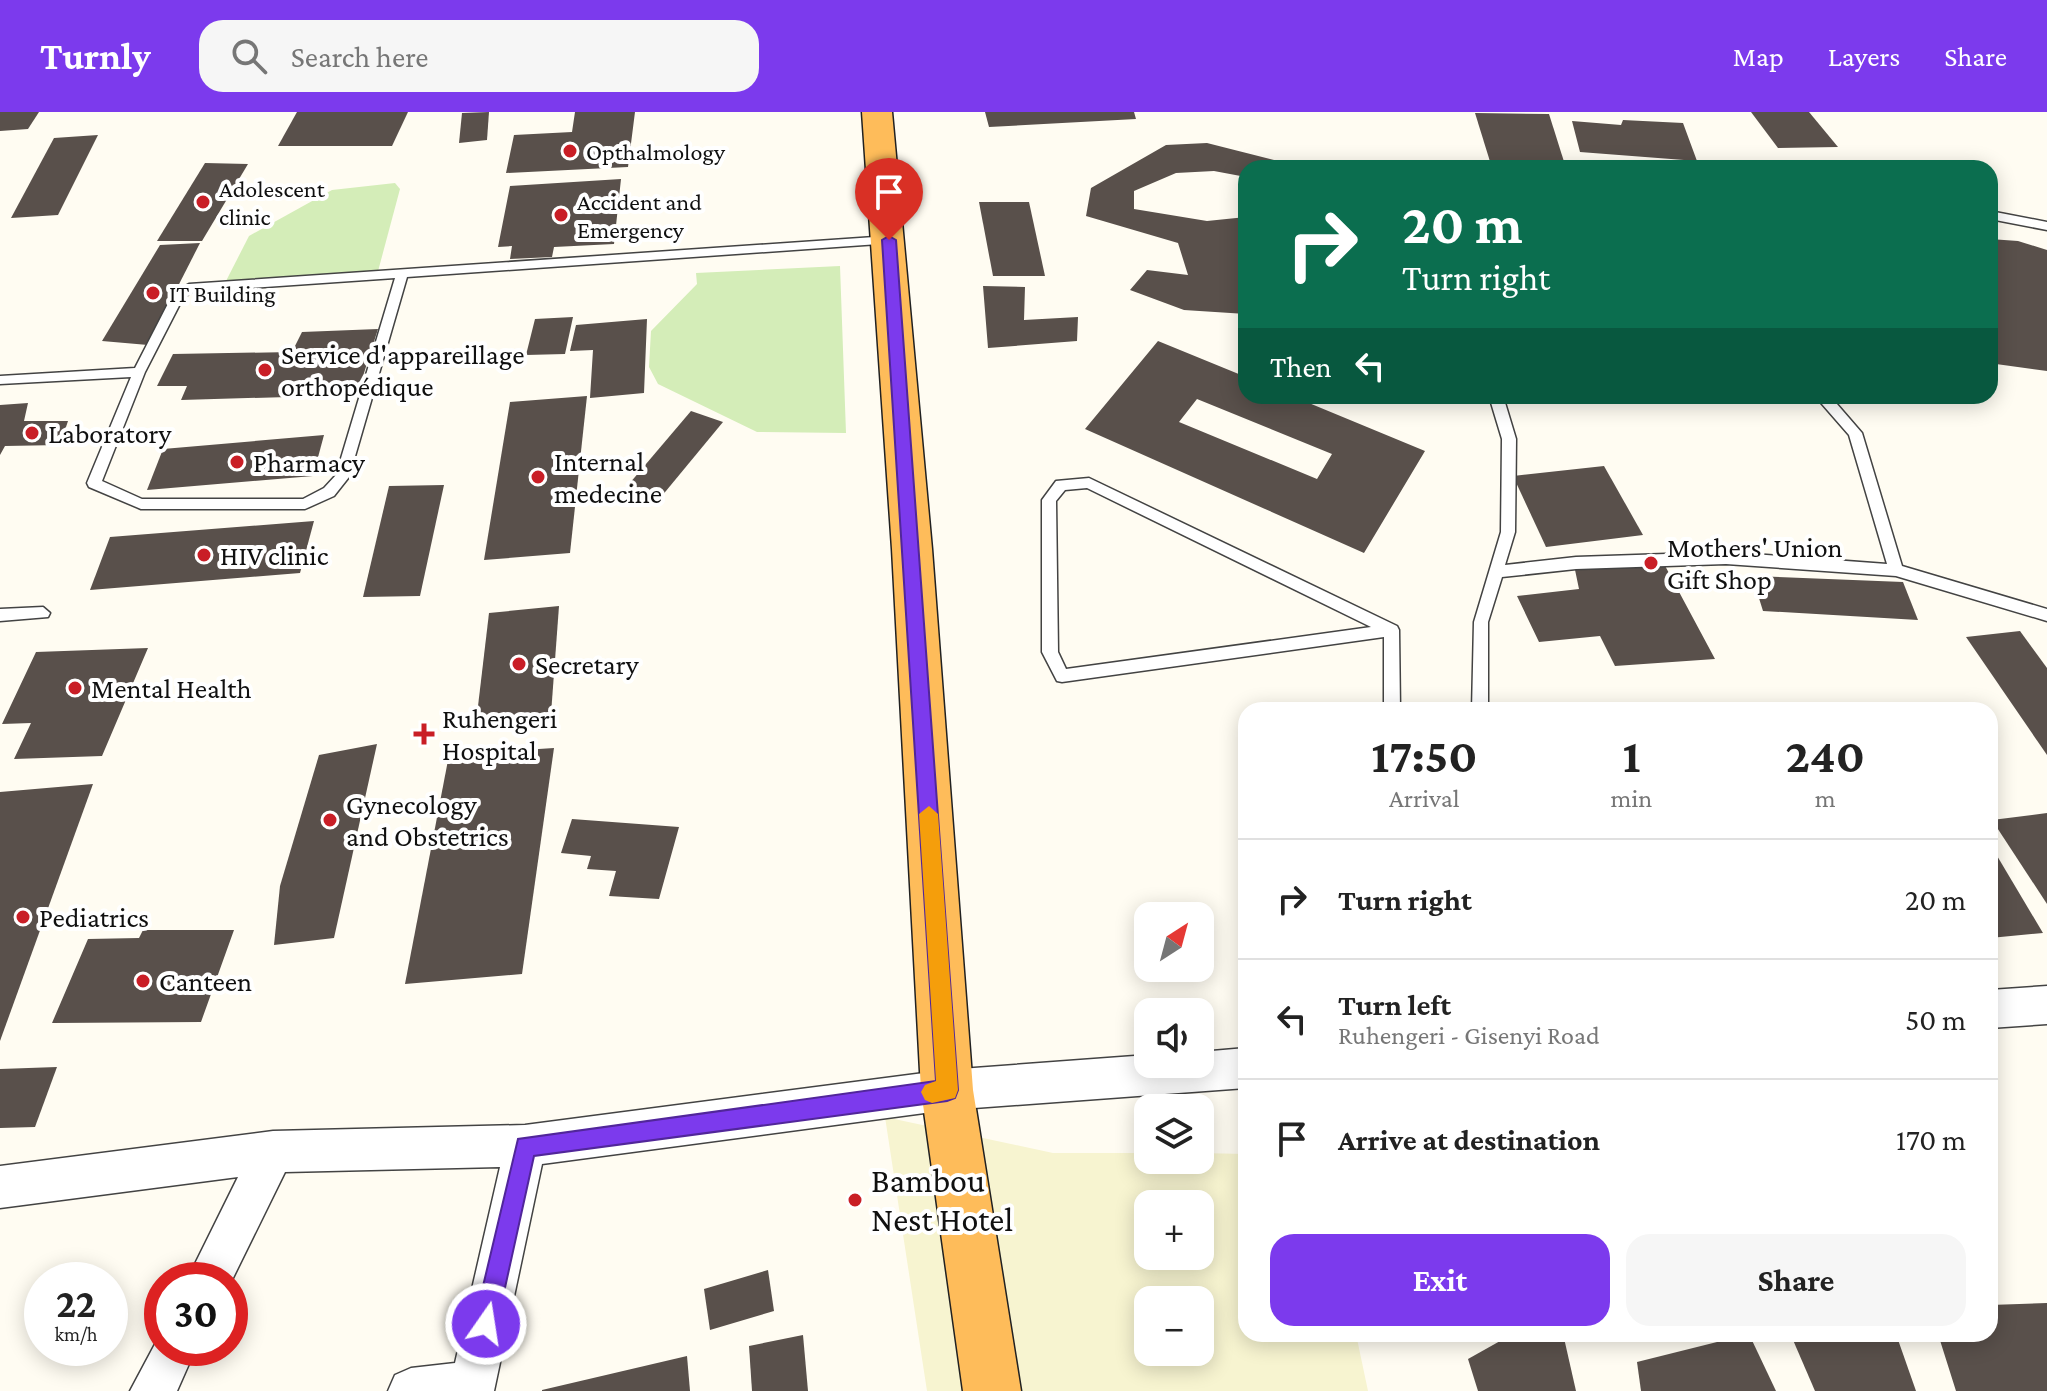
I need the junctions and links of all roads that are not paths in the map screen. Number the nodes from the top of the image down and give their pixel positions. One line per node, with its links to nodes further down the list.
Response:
1 (877, 112): 4 (highway)
2 (1998, 217): 3 (lane)
3 (2047, 226)
4 (889, 240): 5 (lane); 21 (highway)
5 (402, 275): 6 (lane); 6 (lane)
6 (139, 372): 7 (lane)
7 (0, 380)
8 (1498, 404): 11 (lane)
9 (1829, 404): 10 (lane)
10 (1896, 570): 11 (lane); 13 (lane)
11 (1498, 572): 17 (lane)
12 (43, 613): 14 (lane)
13 (2045, 613)
14 (0, 615)
15 (1392, 630): 15 (lane); 16 (lane)
16 (1392, 702)
17 (1480, 702)
18 (2047, 1005): 19 (street)
19 (1998, 1008)
20 (1238, 1069): 21 (street)
21 (947, 1090): 22 (street); 30 (highway)
22 (525, 1146): 23 (street); 27 (street)
23 (273, 1152): 24 (street); 25 (street)
24 (0, 1187)
25 (218, 1262)
26 (165, 1366): 28 (street)
27 (472, 1387): 29 (street)
28 (153, 1391)
29 (411, 1391)
30 (992, 1391)

